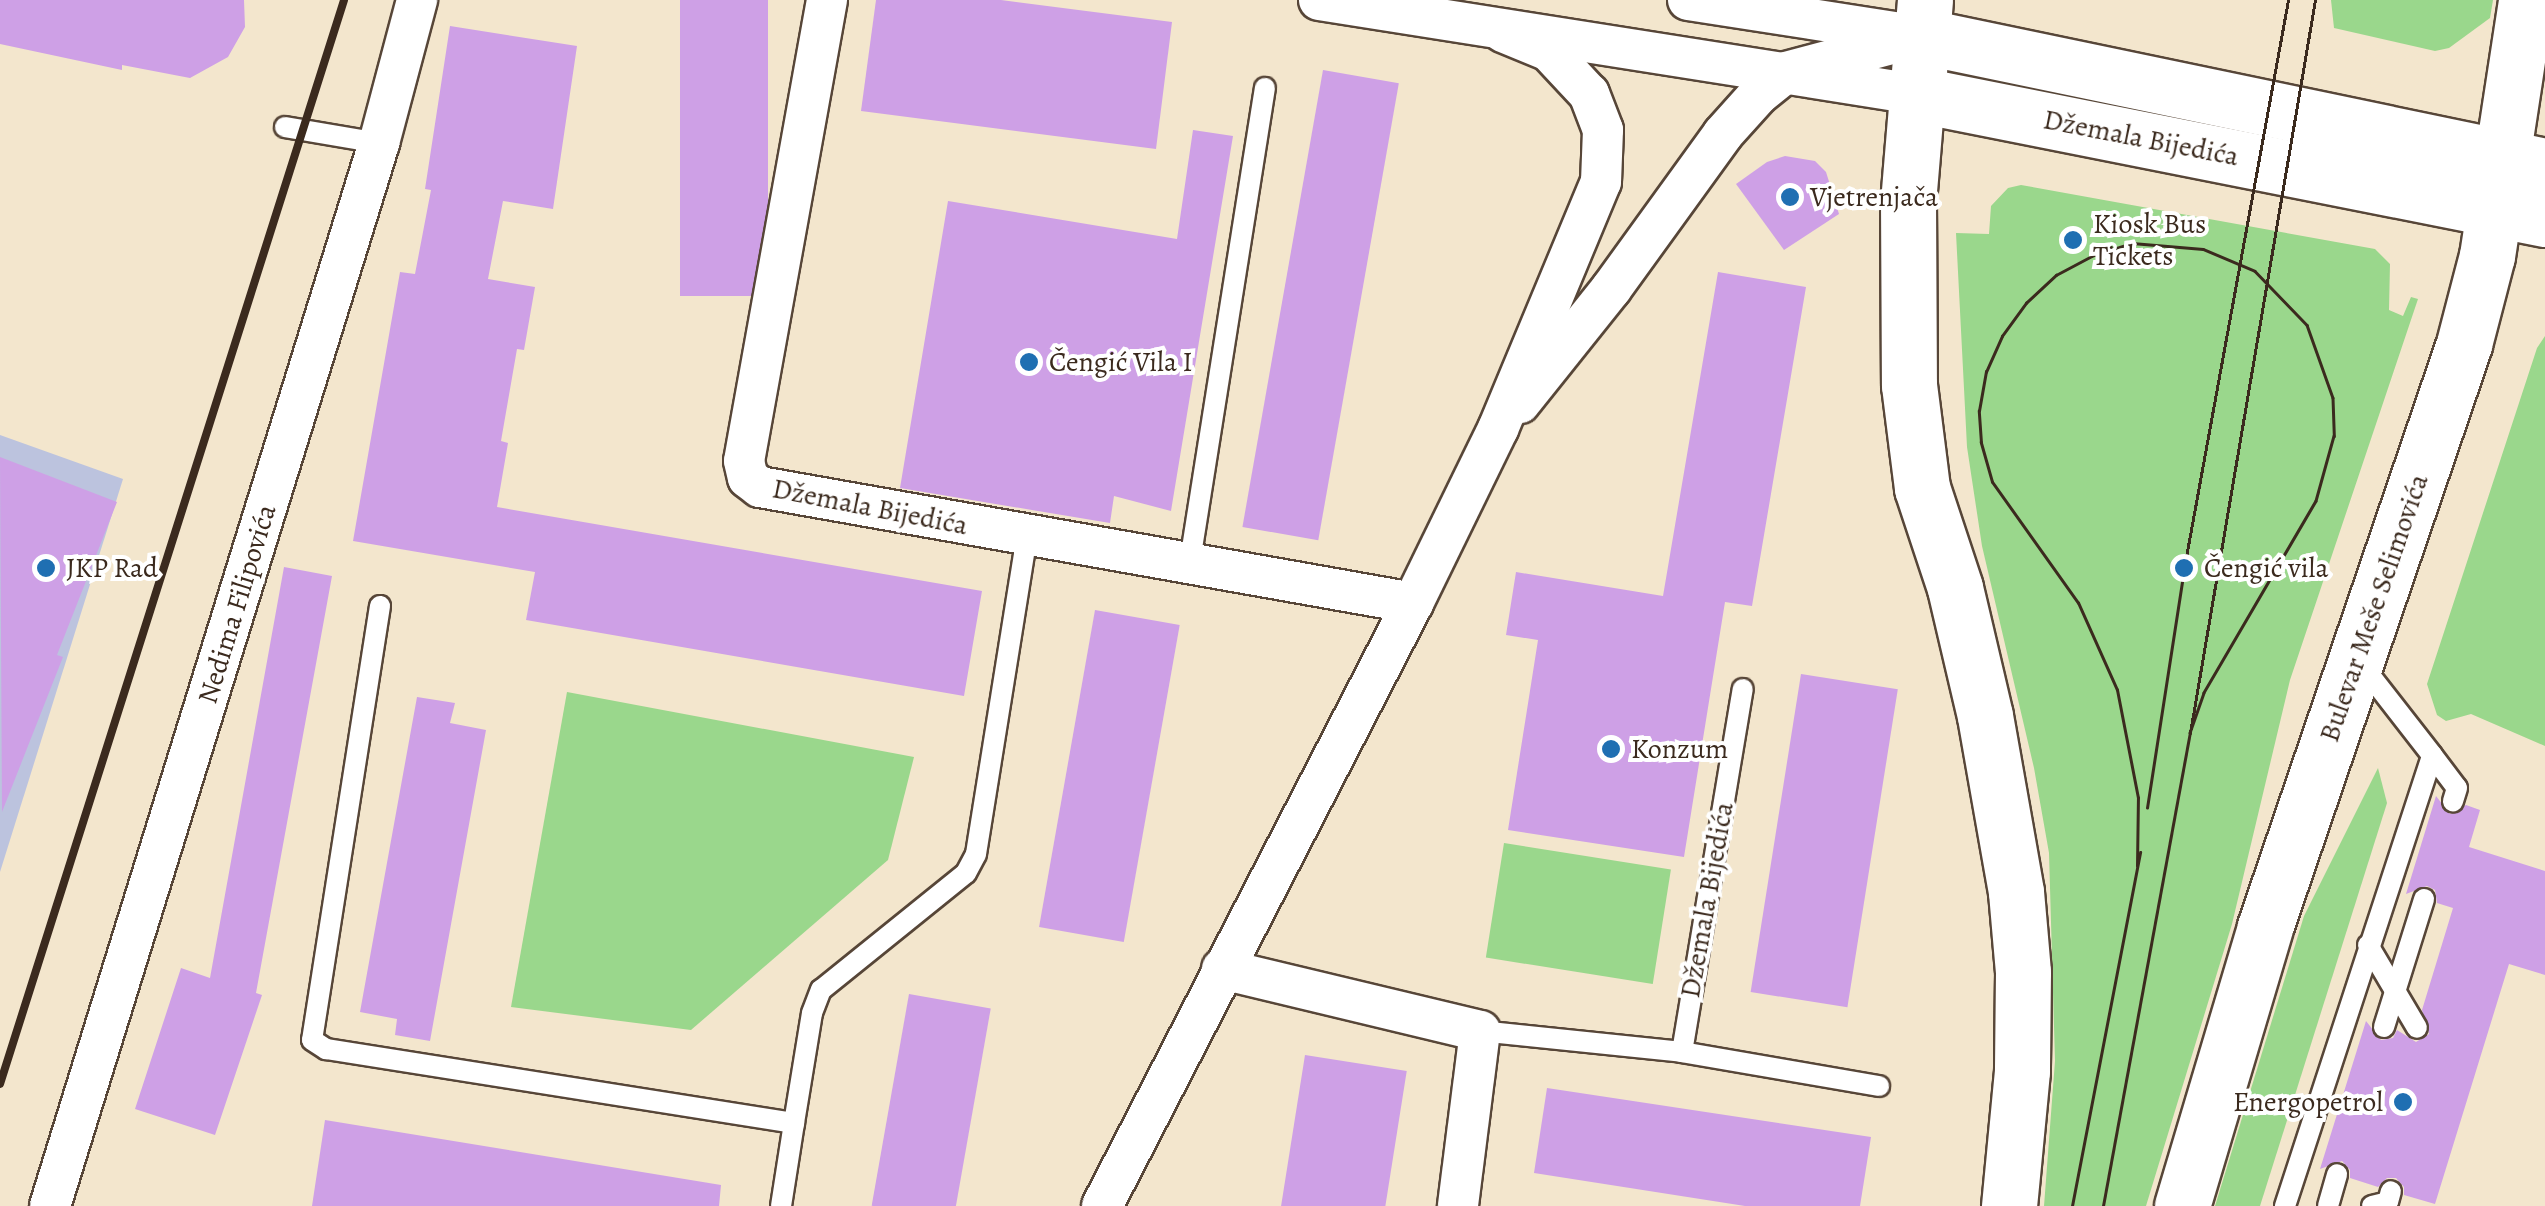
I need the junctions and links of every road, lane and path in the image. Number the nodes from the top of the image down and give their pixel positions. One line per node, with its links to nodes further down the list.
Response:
1 (417, 0): 12 (street, Nedima Filipovića)
2 (827, 0): 15 (street, Džemala Bijedića)
3 (1320, 0): 7 (street, Džemala Bijedića)
4 (1688, 0): 6 (street, Džemala Bijedića)
5 (2526, 0): 13 (main road, Bulevar Meše Selimovića)
6 (1923, 18): 8 (street, Džemala Bijedića); 10 (main road); 13 (main road, Džemala Bijedića)
7 (1504, 32): 8 (street, Džemala Bijedića); 14 (street, Džemala Bijedića)
8 (1786, 72): 10 (street, Džemala Bijedića); 14 (street, Džemala Bijedića)
9 (1265, 88): 16 (lane)
10 (1915, 94): 13 (main road, Džemala Bijedića); 39 (main road)
11 (285, 127): 12 (lane)
12 (379, 143): 35 (street, Nedima Filipovića)
13 (2523, 187): 19 (main road, Bulevar Meše Selimovića)
14 (1498, 428): 17 (street, Džemala Bijedića)
15 (1027, 536): 16 (street, Džemala Bijedića); 32 (lane)
16 (1190, 560): 17 (street, Džemala Bijedića)
17 (1413, 603): 25 (street, Džemala Bijedića)
18 (380, 606): 32 (lane)
19 (2357, 659): 21 (lane); 40 (main road, Bulevar Meše Selimovića)
20 (1743, 688): 30 (lane, Džemala Bijedića)
21 (2432, 755): 22 (lane); 24 (lane)
22 (2453, 801)
23 (2424, 899): 26 (lane)
24 (2368, 945): 26 (lane); 41 (lane)
25 (1222, 969): 29 (street); 37 (street, Džemala Bijedića)
26 (2396, 991): 27 (lane); 28 (lane)
27 (2384, 1027)
28 (2417, 1028)
29 (1480, 1031): 30 (lane); 38 (street)
30 (1682, 1052): 31 (lane)
31 (1879, 1086)
32 (794, 1123): 36 (lane)
33 (2337, 1174): 42 (lane)
34 (2392, 1191): 43 (lane)
35 (50, 1206)
36 (781, 1206)
37 (1102, 1206)
38 (1458, 1206)
39 (2009, 1206)
40 (2182, 1206)
41 (2286, 1206)
42 (2328, 1206)
43 (2372, 1206)

